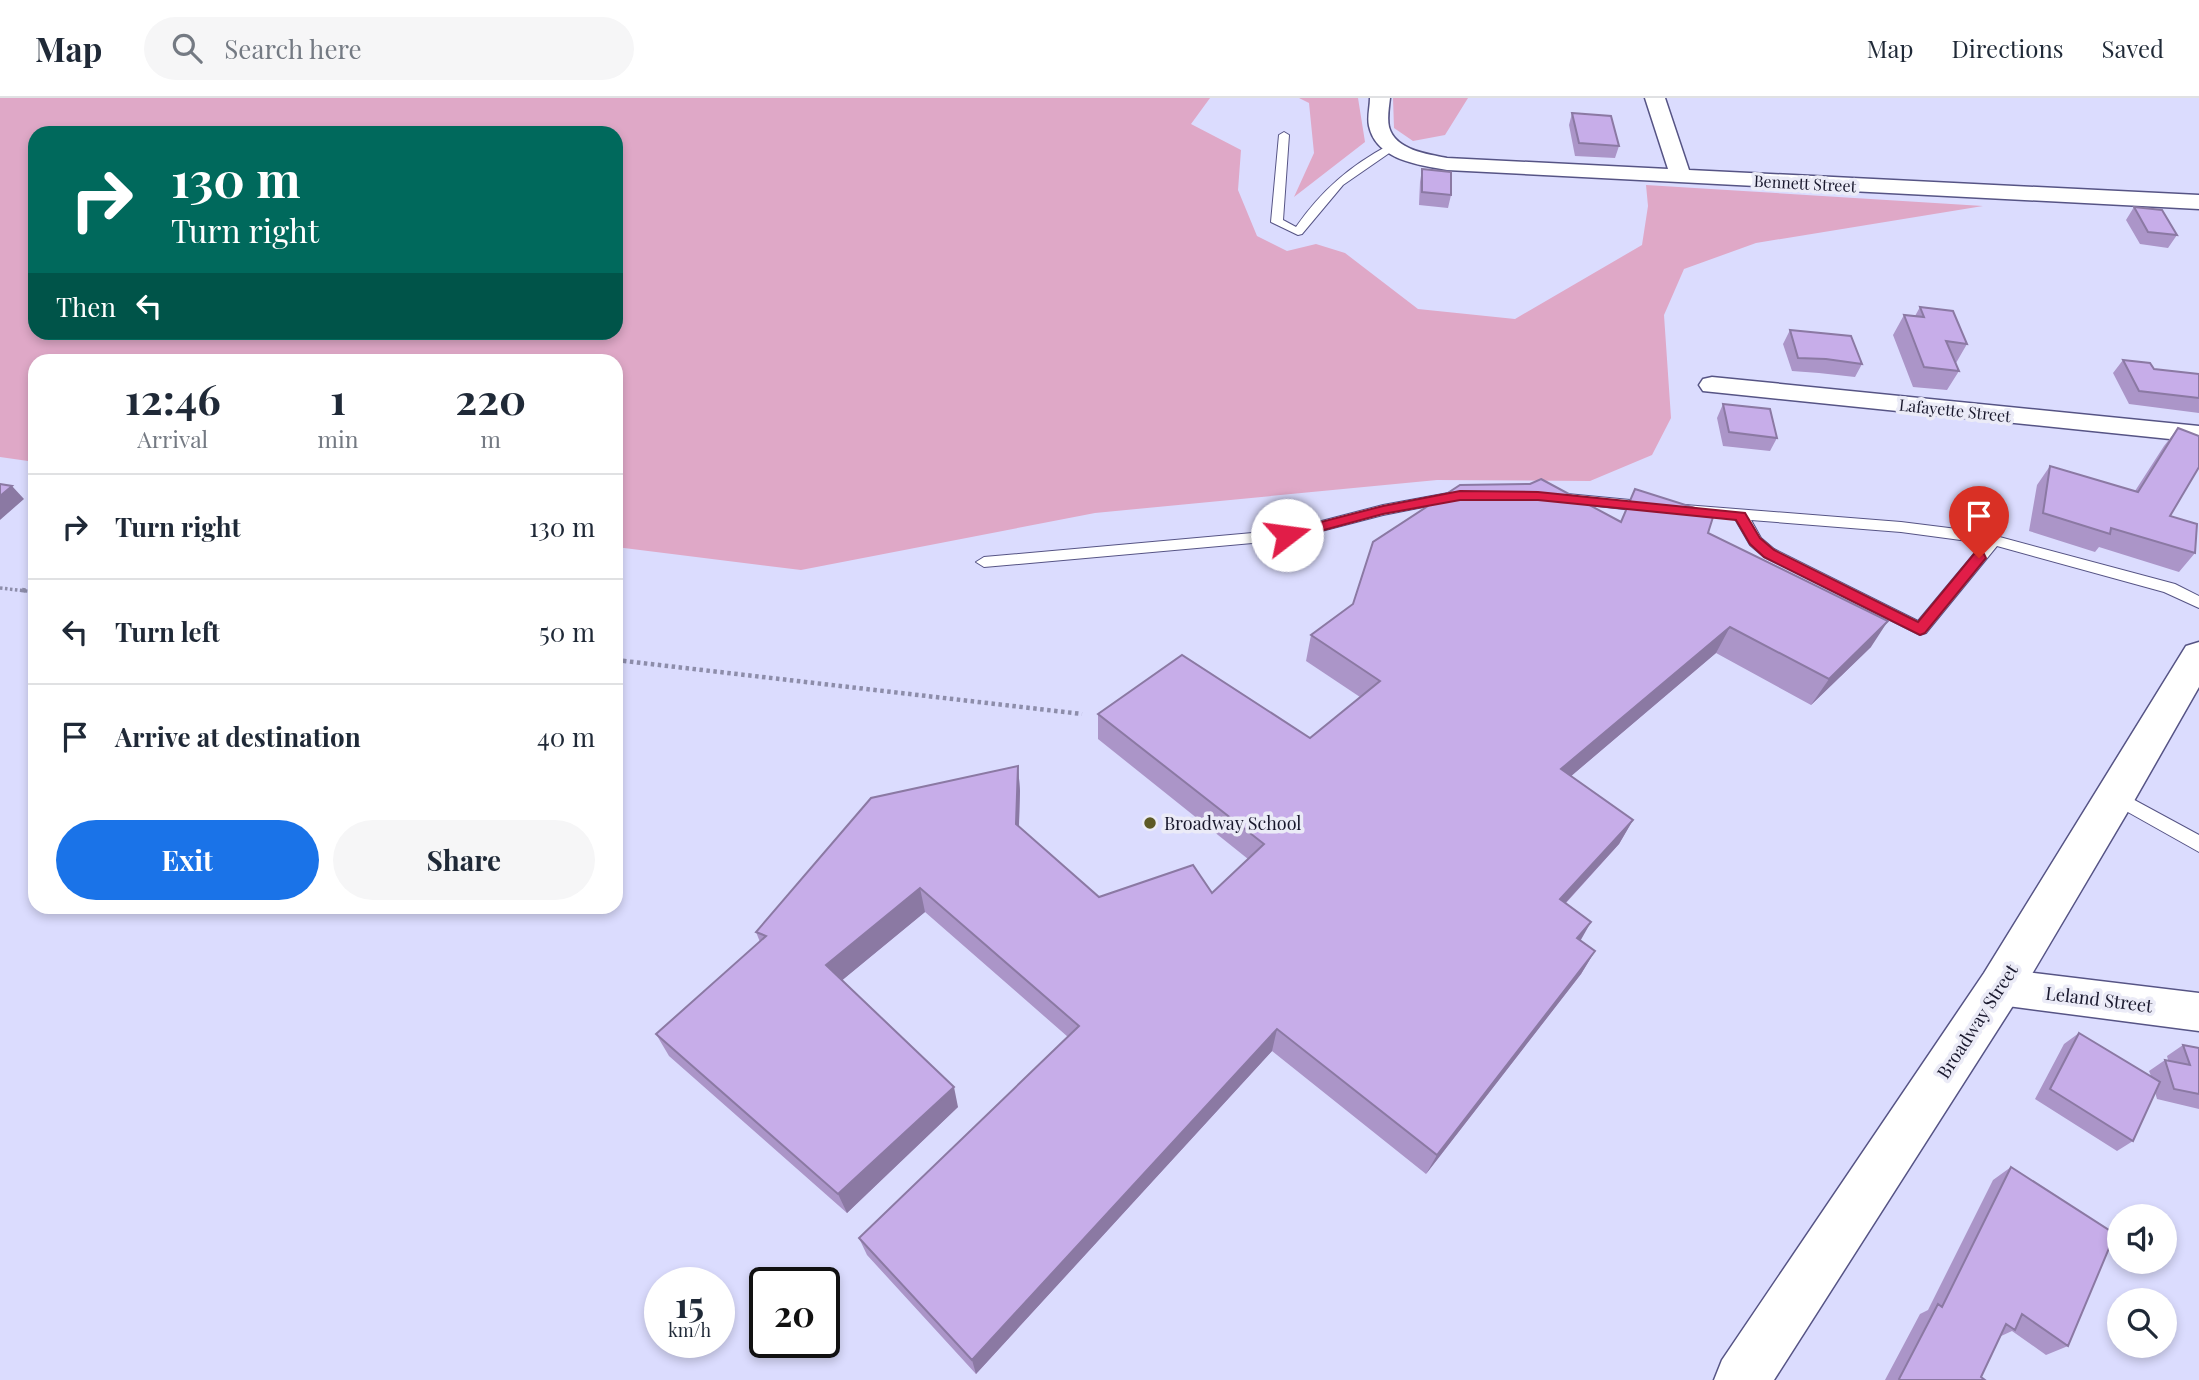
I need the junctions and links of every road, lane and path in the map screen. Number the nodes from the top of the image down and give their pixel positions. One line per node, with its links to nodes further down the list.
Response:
1 (1380, 98): 4 (street)
2 (1655, 98): 5 (street)
3 (1284, 135): 4 (lane)
4 (1392, 147): 5 (street, Bennett Street)
5 (1681, 177): 6 (street, Bennett Street)
6 (2199, 202)
7 (1712, 386): 8 (street, Lafayette Street)
8 (2199, 434)
9 (1473, 495): 13 (lane)
10 (1538, 496): 11 (lane)
11 (1741, 516): 12 (lane); 12 (lane)
12 (1994, 540): 16 (lane)
13 (984, 562)
14 (0, 588): 15 (path)
15 (28, 591)
16 (2199, 602)
17 (623, 661): 19 (path)
18 (2193, 678): 20 (street, Broadway Street)
19 (1082, 714)
20 (2116, 797): 21 (lane); 22 (street, Broadway Street)
21 (2199, 844)
22 (2000, 987): 23 (street, Leland Street); 24 (street, Broadway Street)
23 (2199, 1012)
24 (1742, 1380)

